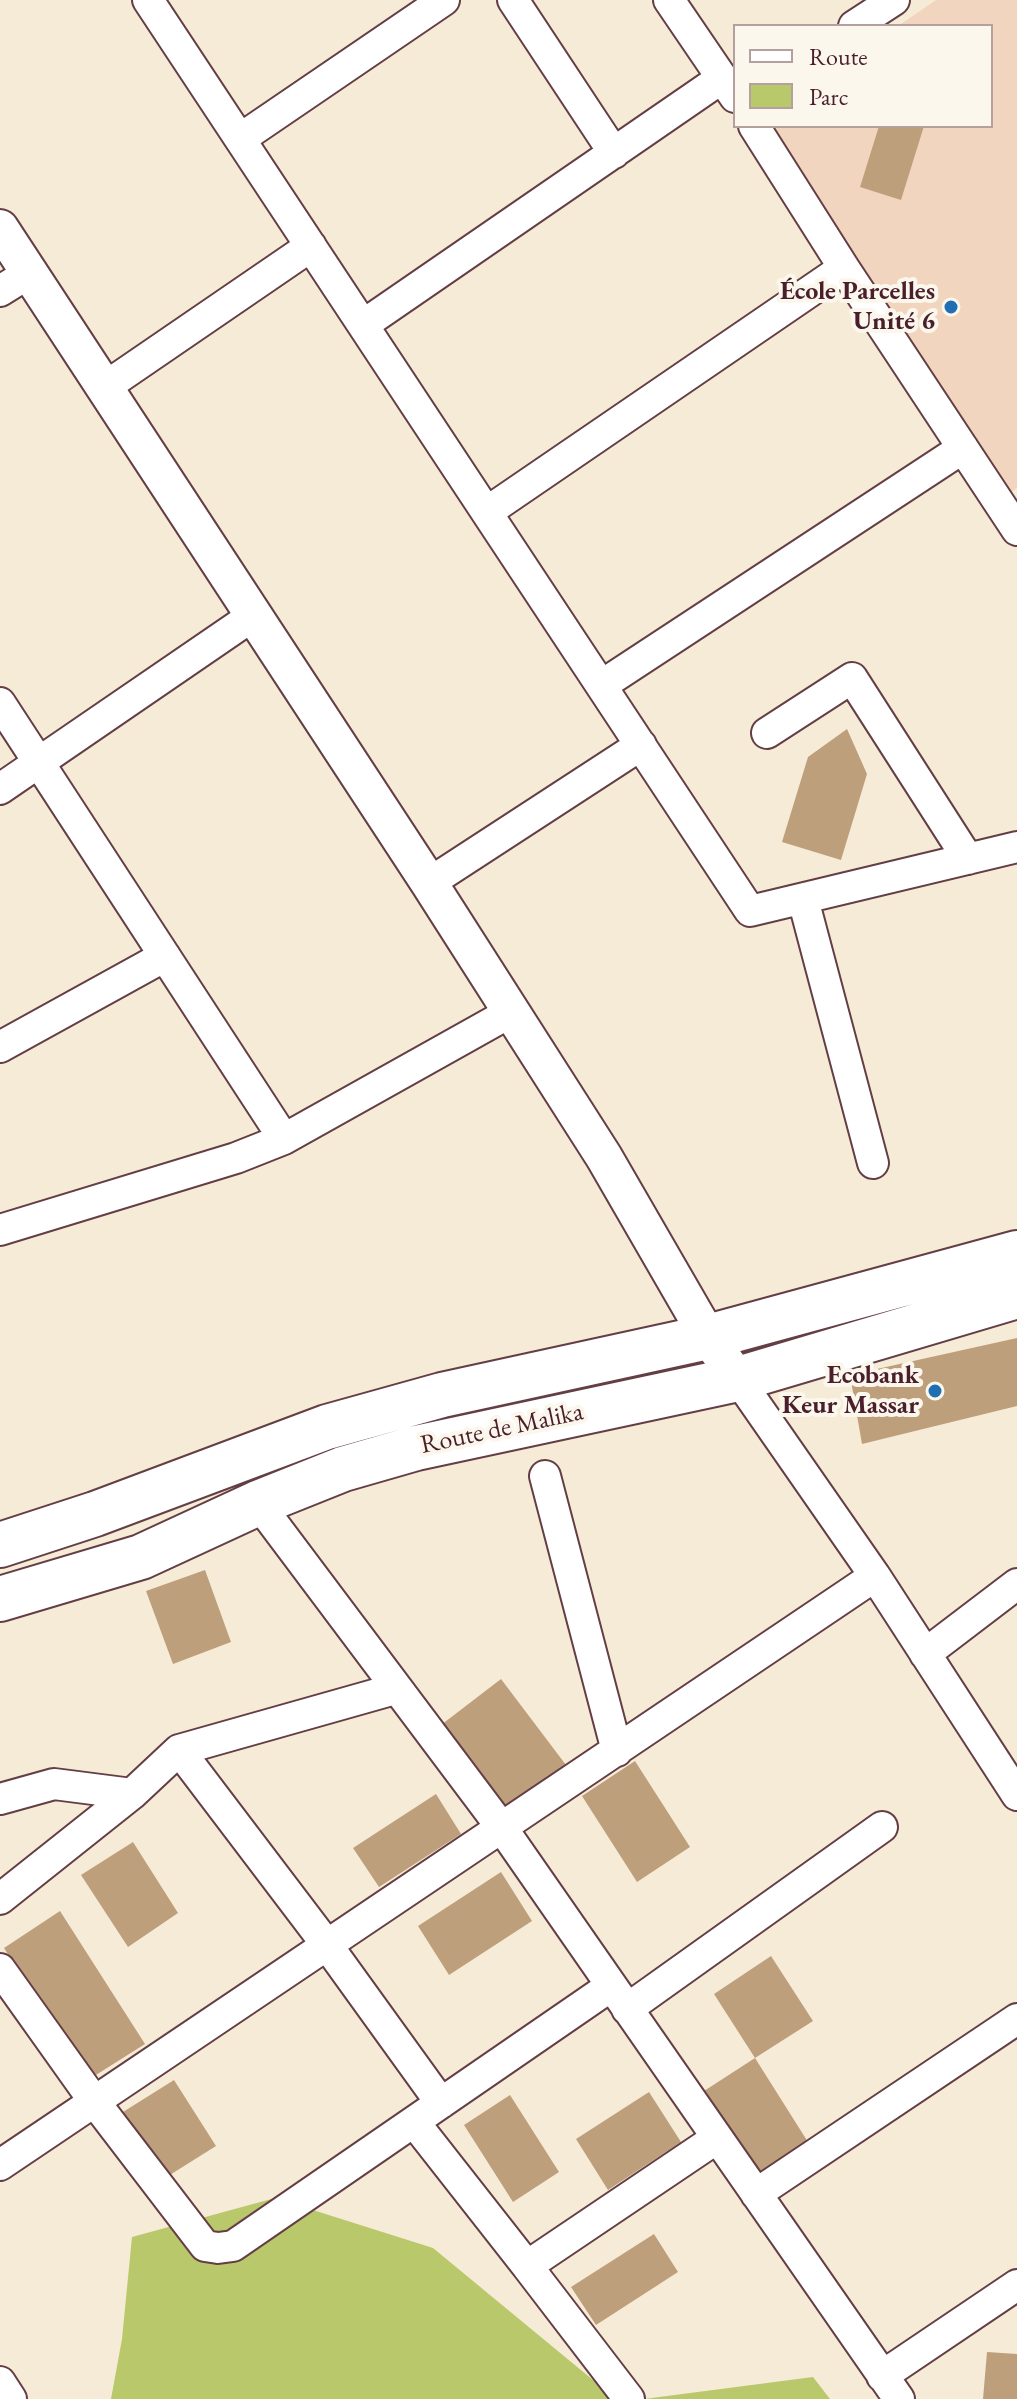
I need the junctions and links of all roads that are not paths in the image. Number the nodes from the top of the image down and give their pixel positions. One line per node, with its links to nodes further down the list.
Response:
1 (148, 0): 9 (street)
2 (444, 0): 9 (street)
3 (513, 0): 10 (street)
4 (669, 0): 7 (street)
5 (894, 0): 6 (street)
6 (857, 24)
7 (728, 87): 10 (street)
8 (755, 128): 13 (street)
9 (240, 139): 12 (street)
10 (614, 153): 15 (street)
11 (0, 228): 14 (street)
12 (311, 246): 15 (street); 16 (street)
13 (844, 268): 17 (street); 18 (street)
14 (14, 282): 16 (street)
15 (363, 325): 18 (street)
16 (105, 387): 20 (street)
17 (963, 448): 19 (street); 21 (street)
18 (487, 512): 21 (street)
19 (1014, 518)
20 (254, 615): 25 (street); 29 (street)
21 (602, 685): 24 (street)
22 (0, 703): 25 (street)
23 (767, 733): 28 (street)
24 (641, 745): 29 (street); 30 (street)
25 (38, 762): 26 (street); 31 (street)
26 (0, 789)
27 (1017, 847): 28 (street)
28 (968, 859): 30 (street)
29 (429, 883): 32 (street)
30 (803, 899): 35 (street)
31 (165, 956): 33 (street); 34 (street)
32 (511, 1012): 34 (street); 39 (street)
33 (0, 1047)
34 (284, 1139): 36 (street)
35 (873, 1163)
36 (0, 1230)
37 (1017, 1253): 39 (main road, Route de Malika)
38 (1017, 1296): 40 (main road, Route de Malika)
39 (708, 1337): 40 (street); 43 (main road, Route de Malika)
40 (738, 1379): 42 (main road, Route de Malika); 47 (street)
41 (545, 1476): 54 (street)
42 (258, 1503): 46 (main road, Route de Malika); 52 (street)
43 (95, 1514): 44 (main road); 45 (main road, Route de Malika)
44 (0, 1524)
45 (0, 1545)
46 (141, 1557): 49 (main road, Route de Malika); 50 (main road)
47 (875, 1576): 51 (street); 54 (street)
48 (1016, 1582): 51 (street)
49 (0, 1599)
50 (0, 1632)
51 (925, 1654): 56 (street)
52 (395, 1689): 53 (street); 59 (street)
53 (179, 1750): 55 (street); 61 (street)
54 (617, 1751): 59 (street)
55 (132, 1794): 57 (street); 60 (street)
56 (1017, 1795)
57 (0, 1799)
58 (882, 1827): 63 (street)
59 (502, 1828): 61 (street); 63 (street)
60 (0, 1899)
61 (327, 1945): 65 (street); 66 (street)
62 (4, 1984): 65 (street)
63 (619, 1997): 66 (street); 68 (street)
64 (1017, 2019): 70 (street)
65 (94, 2101): 67 (street); 69 (street)
66 (441, 2103): 67 (street)
67 (414, 2122): 71 (street)
68 (717, 2138): 70 (street); 71 (street)
69 (0, 2165)
70 (756, 2194): 74 (street)
71 (527, 2266): 76 (street)
72 (1017, 2285): 74 (street)
73 (0, 2382): 75 (street)
74 (891, 2388)
75 (11, 2399)
76 (629, 2399)

